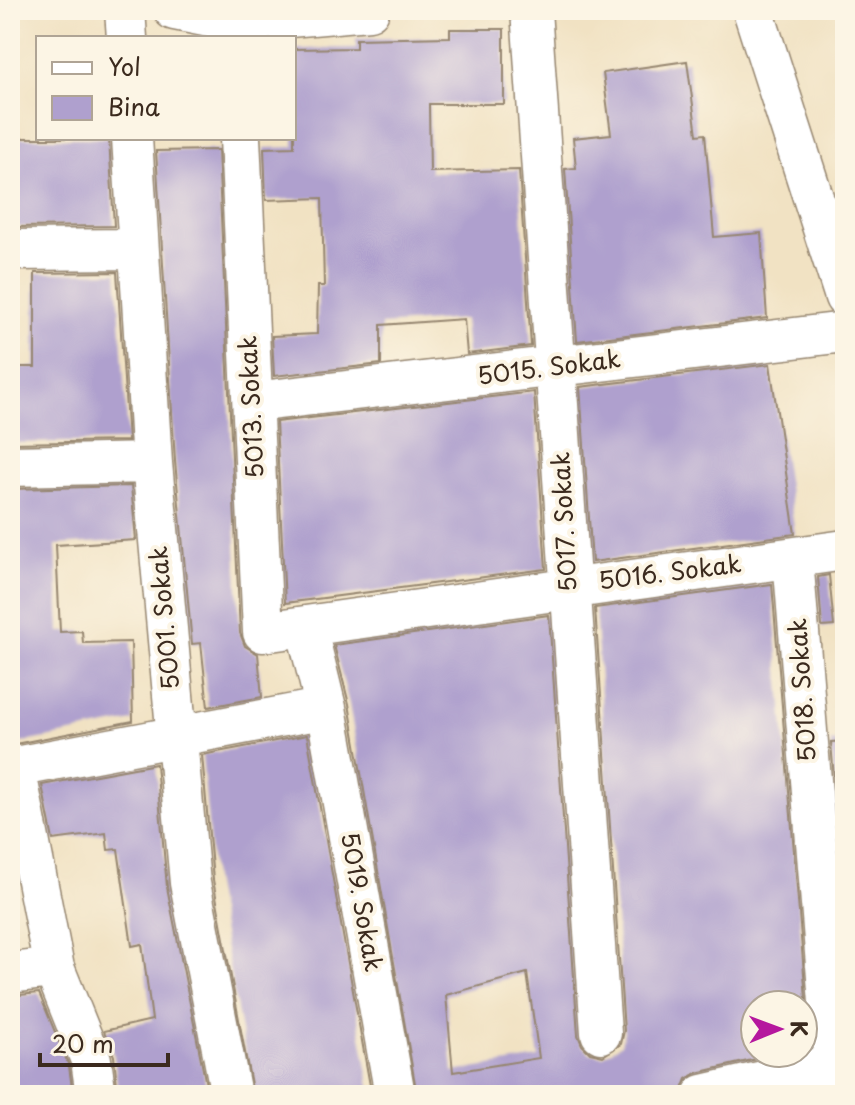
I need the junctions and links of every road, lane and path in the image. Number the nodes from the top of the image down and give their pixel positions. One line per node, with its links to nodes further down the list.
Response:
1 (125, 10): 7 (street)
2 (174, 10): 6 (street)
3 (369, 10): 6 (street)
4 (531, 10): 14 (street, 5017. Sokak)
5 (753, 10): 12 (street)
6 (234, 30)
7 (127, 36)
8 (132, 140): 10 (street, 5001. Sokak)
9 (240, 140): 15 (street, 5013. Sokak)
10 (137, 249): 11 (street); 16 (street, 5001. Sokak)
11 (10, 250)
12 (845, 297)
13 (845, 332): 14 (street, 5015. Sokak)
14 (555, 368): 15 (street, 5015. Sokak); 20 (street, 5017. Sokak)
15 (253, 402): 21 (street, 5013. Sokak)
16 (152, 463): 17 (street); 23 (street, 5001. Sokak)
17 (10, 466)
18 (845, 550): 19 (street, 5016. Sokak)
19 (793, 558): 20 (street, 5016. Sokak); 25 (street, 5018. Sokak)
20 (568, 586): 21 (street, 5016. Sokak); 28 (street, 5017. Sokak)
21 (306, 626): 22 (street, 5019. Sokak)
22 (326, 708): 23 (street); 32 (street, 5019. Sokak)
23 (175, 738): 24 (street); 31 (street, 5001. Sokak)
24 (12, 767): 26 (street)
25 (829, 820): 29 (street, 5018. Sokak)
26 (54, 968): 27 (street); 30 (street)
27 (10, 973)
28 (601, 1033)
29 (840, 1063): 33 (street)
30 (96, 1095)
31 (231, 1095)
32 (395, 1095)
33 (703, 1095)

